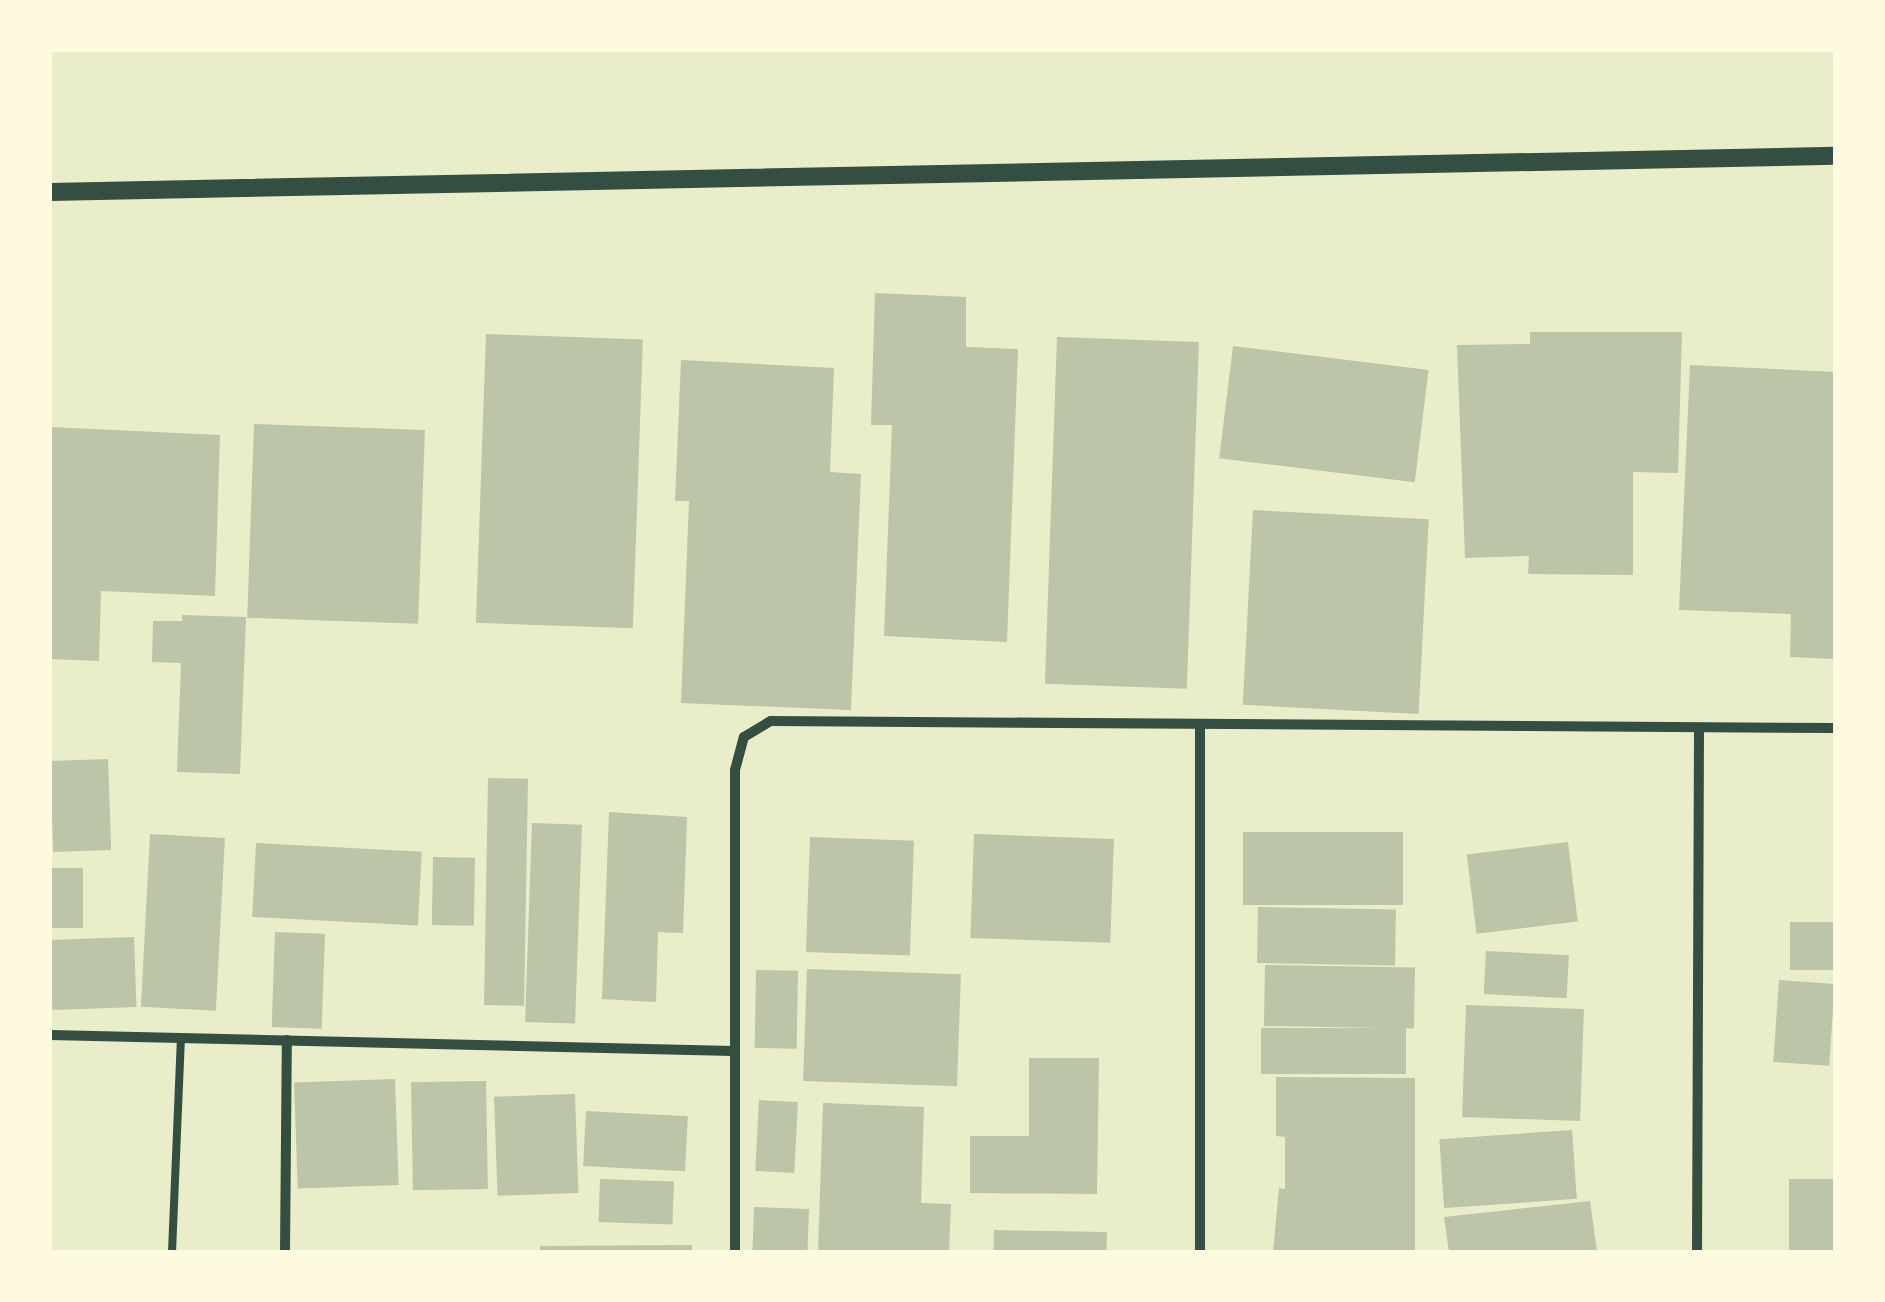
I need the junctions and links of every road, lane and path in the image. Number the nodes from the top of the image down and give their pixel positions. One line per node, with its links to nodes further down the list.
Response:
1 (1835, 156): 2 (street)
2 (50, 192)
3 (1200, 724): 5 (street); 9 (street); 13 (street)
4 (1835, 728): 5 (street)
5 (1699, 729): 14 (street)
6 (50, 1035): 7 (street)
7 (182, 1037): 8 (street); 10 (lane)
8 (286, 1040): 9 (street); 11 (street)
9 (734, 1052): 12 (street)
10 (172, 1252)
11 (286, 1252)
12 (735, 1252)
13 (1200, 1252)
14 (1697, 1252)

